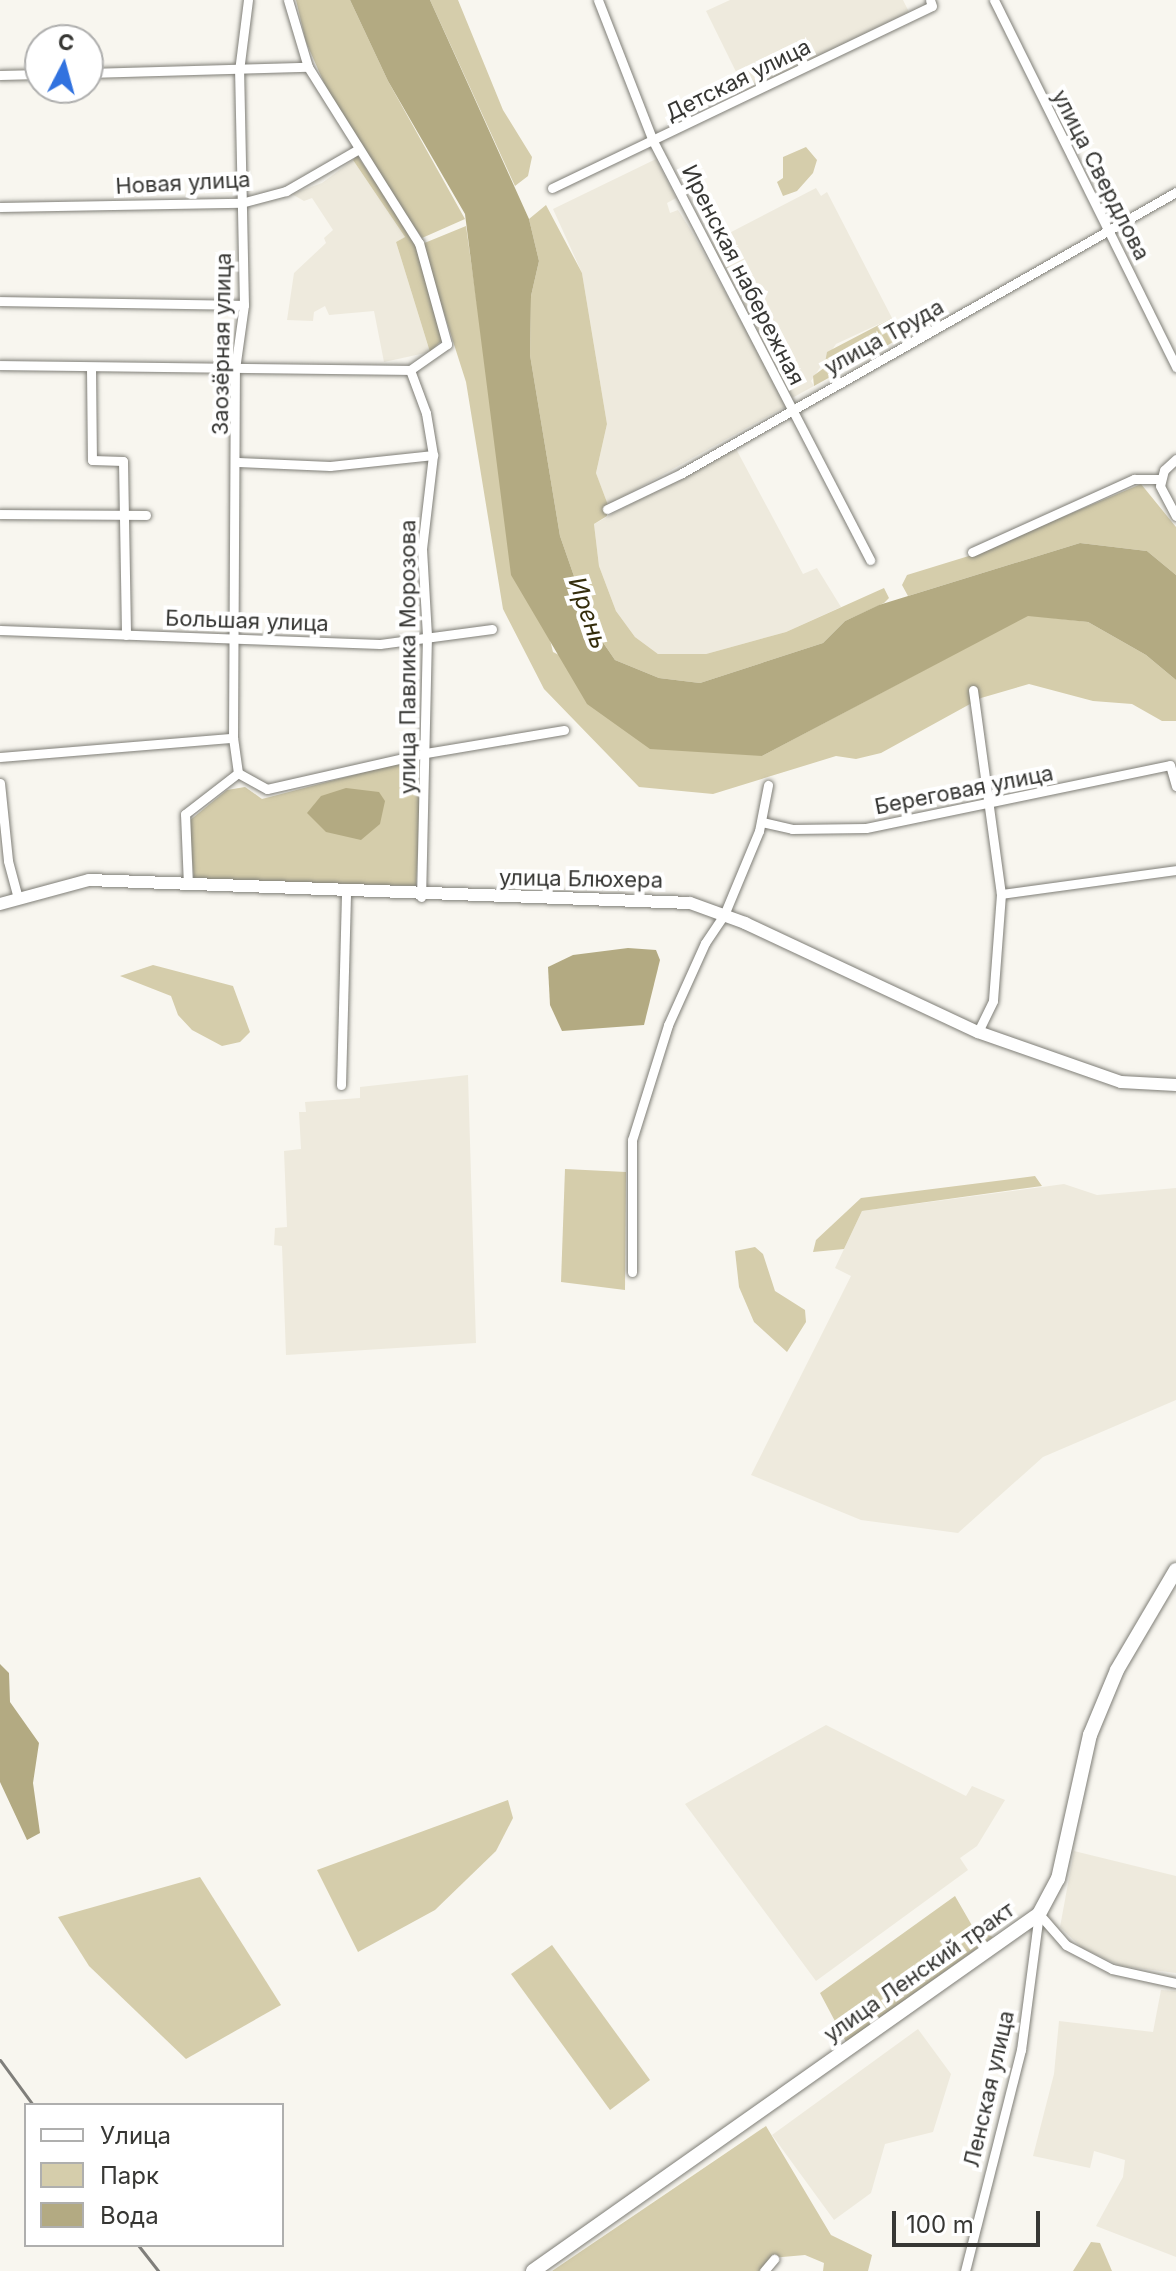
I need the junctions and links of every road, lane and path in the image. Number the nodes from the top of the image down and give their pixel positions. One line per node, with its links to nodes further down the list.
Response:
1 (248, 0): 7 (street, Заозёрная улица)
2 (288, 0): 6 (street)
3 (598, 0): 11 (street, Иренская набережная)
4 (930, 0): 11 (street, Детская улица)
5 (994, 0): 17 (street, улица Свердлова)
6 (308, 67): 7 (street); 12 (street)
7 (239, 71): 8 (street); 15 (street, Заозёрная улица)
8 (104, 73)
9 (24, 74): 10 (street)
10 (0, 75)
11 (653, 141): 13 (street, Детская улица); 25 (street, Иренская набережная)
12 (357, 150): 15 (street, Новая улица); 24 (street)
13 (552, 188)
14 (1176, 192): 17 (street, улица Труда)
15 (241, 203): 16 (street, Новая улица); 19 (street, Заозёрная улица)
16 (0, 207)
17 (1108, 229): 21 (street, улица Свердлова); 25 (street, улица Труда)
18 (0, 301): 19 (street)
19 (244, 305): 23 (street, Заозёрная улица)
20 (0, 365): 22 (street)
21 (1176, 367)
22 (91, 368): 23 (street); 32 (street)
23 (235, 369): 24 (street); 28 (street, Заозёрная улица)
24 (410, 370): 26 (street, улица Павлика Морозова)
25 (792, 409): 30 (street, улица Труда); 36 (street, Иренская набережная)
26 (433, 455): 28 (street); 40 (street, улица Павлика Морозова)
27 (1176, 459): 29 (street)
28 (238, 462): 41 (street, Заозёрная улица)
29 (1160, 479): 34 (street); 35 (street)
30 (607, 509)
31 (0, 514): 32 (street)
32 (128, 514): 33 (street); 39 (street)
33 (146, 515)
34 (1176, 516)
35 (972, 552)
36 (870, 560)
37 (492, 629): 40 (street, Большая улица)
38 (0, 630): 39 (street, Большая улица)
39 (126, 635): 41 (street, Большая улица)
40 (427, 635): 41 (street, Большая улица); 45 (street, улица Павлика Морозова)
41 (235, 638): 44 (street, Заозёрная улица)
42 (973, 690): 51 (street)
43 (564, 730): 45 (street)
44 (233, 738): 46 (street); 47 (street, Заозёрная улица)
45 (426, 753): 47 (street); 57 (street, улица Павлика Морозова)
46 (0, 757)
47 (238, 773): 54 (street)
48 (0, 783): 58 (street)
49 (768, 785): 52 (street)
50 (1176, 786): 51 (street, Береговая улица)
51 (989, 806): 52 (street, Береговая улица); 56 (street)
52 (762, 822): 60 (street)
53 (1176, 870): 56 (street)
54 (188, 885): 55 (street, улица Блюхера); 58 (street, улица Блюхера)
55 (346, 893): 57 (street, улица Блюхера); 62 (street)
56 (1001, 894): 61 (street)
57 (421, 897): 60 (street, улица Блюхера)
58 (18, 898): 59 (street, улица Блюхера)
59 (0, 904)
60 (724, 915): 61 (street, улица Блюхера); 64 (street)
61 (978, 1032): 63 (street, улица Блюхера)
62 (341, 1085)
63 (1176, 1085)
64 (632, 1272)
65 (1176, 1570): 66 (main road, улица Ленский тракт)
66 (1039, 1914): 67 (street); 69 (main road, улица Ленский тракт); 71 (street, Ленская улица)
67 (1176, 1983)
68 (774, 2259): 70 (street)
69 (533, 2271)
70 (764, 2271)
71 (965, 2271)

